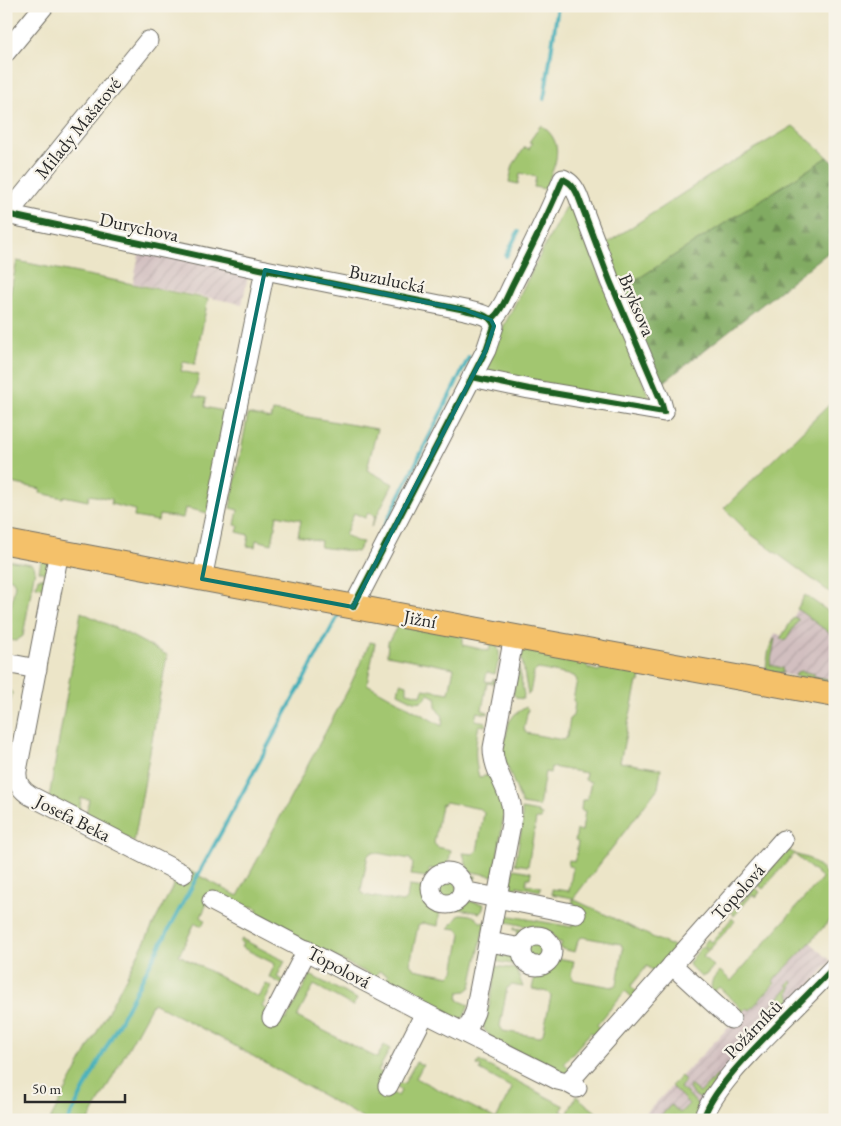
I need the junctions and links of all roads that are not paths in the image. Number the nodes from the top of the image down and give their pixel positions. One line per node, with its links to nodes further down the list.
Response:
1 (44, 6): 3 (street)
2 (148, 41): 4 (street, Milady Mašatové)
3 (6, 52)
4 (7, 214): 5 (street, Durychova)
5 (265, 270): 6 (street, Buzulucká); 10 (street)
6 (492, 325): 7 (street, Bryksova); 7 (street, Bryksova)
7 (472, 377): 11 (street, Bryksova)
8 (6, 542): 9 (main road, Jižní)
9 (60, 552): 10 (main road, Jižní); 14 (street, Josefa Beka)
10 (202, 579): 11 (main road, Jižní)
11 (353, 607): 12 (main road, Jižní)
12 (514, 636): 15 (main road, Jižní); 19 (street)
13 (6, 663): 14 (street)
14 (37, 669): 17 (street, Josefa Beka)
15 (835, 694)
16 (784, 840): 25 (street, Topolová)
17 (183, 874)
18 (463, 891): 19 (street)
19 (497, 897): 21 (street); 22 (street)
20 (212, 901): 24 (street, Topolová)
21 (576, 914)
22 (489, 942): 23 (street); 30 (street)
23 (522, 948)
24 (307, 950): 27 (street, Topolová); 28 (street)
25 (672, 965): 29 (street); 30 (street, Topolová)
26 (835, 966): 32 (street, Požárníků)
27 (425, 1013): 30 (street, Topolová); 31 (street)
28 (272, 1018)
29 (732, 1019)
30 (466, 1033)
31 (388, 1086)
32 (703, 1120)

